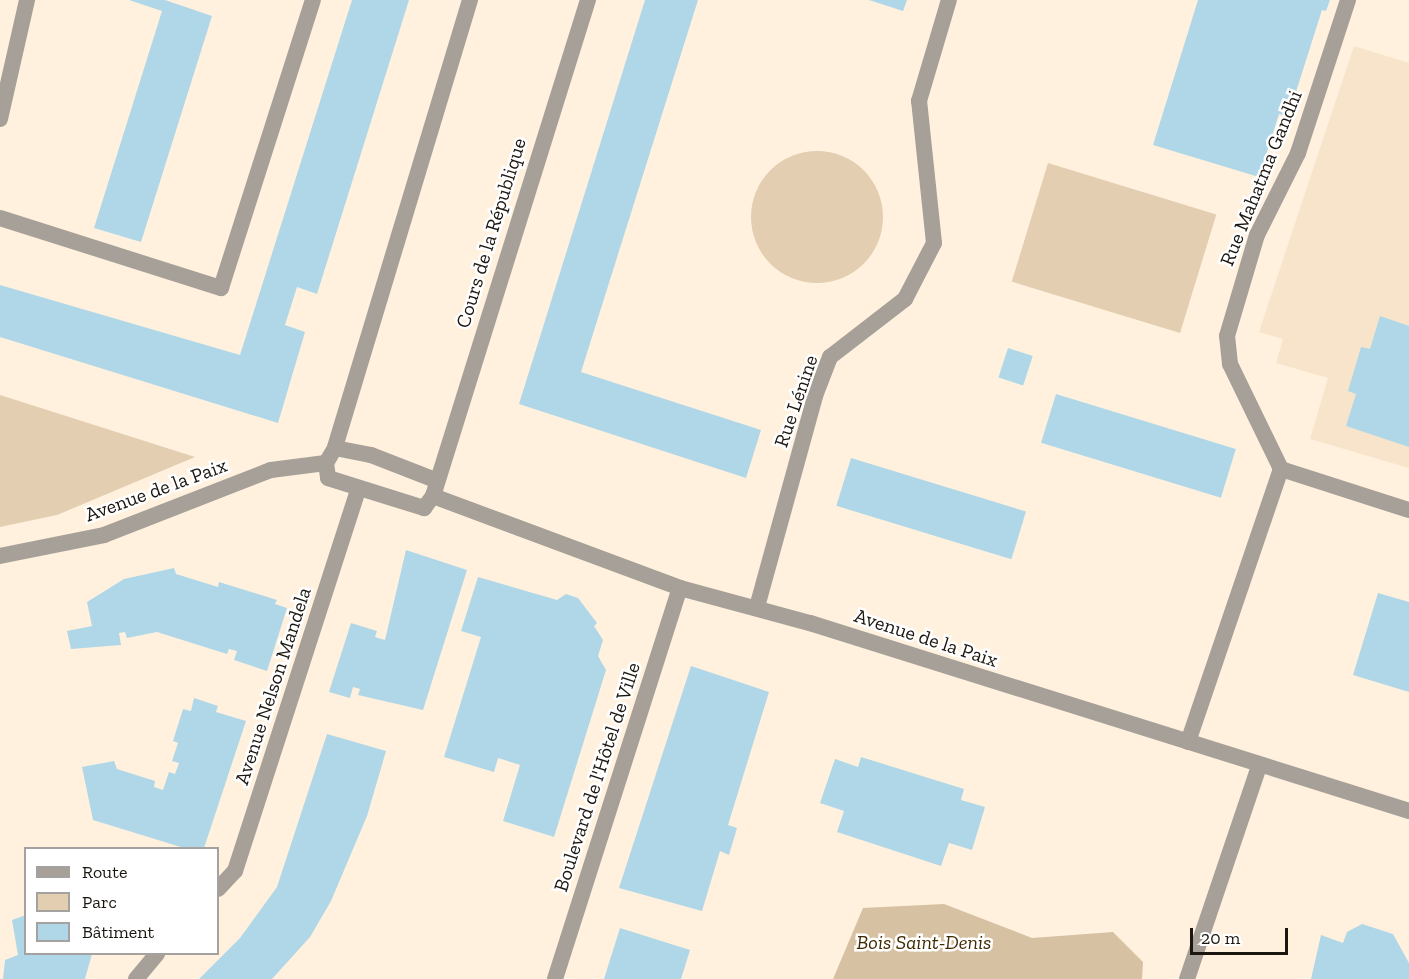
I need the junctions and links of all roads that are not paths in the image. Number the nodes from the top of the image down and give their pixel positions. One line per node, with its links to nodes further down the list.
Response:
1 (27, 0): 7 (street)
2 (313, 0): 8 (street)
3 (470, 0): 9 (street)
4 (588, 0): 11 (street, Cours de la République)
5 (949, 0): 16 (street, Rue Lénine)
6 (1348, 0): 10 (street, Rue Mahatma Gandhi)
7 (0, 119)
8 (0, 218)
9 (330, 455): 11 (street, Avenue de la Paix); 12 (street); 14 (street, Avenue de la Paix)
10 (1281, 469): 13 (street); 17 (street)
11 (434, 488): 12 (street); 15 (street, Avenue de la Paix)
12 (358, 490): 20 (street, Avenue Nelson Mandela)
13 (1409, 510)
14 (0, 556)
15 (680, 588): 16 (street, Avenue de la Paix); 23 (street, Boulevard de l'Hôtel de Ville)
16 (757, 607): 17 (street, Avenue de la Paix)
17 (1188, 742): 18 (street, Avenue de la Paix)
18 (1259, 766): 19 (street, Avenue de la Paix); 24 (street)
19 (1409, 811)
20 (219, 888)
21 (156, 955): 22 (street)
22 (135, 979)
23 (555, 979)
24 (1186, 979)

